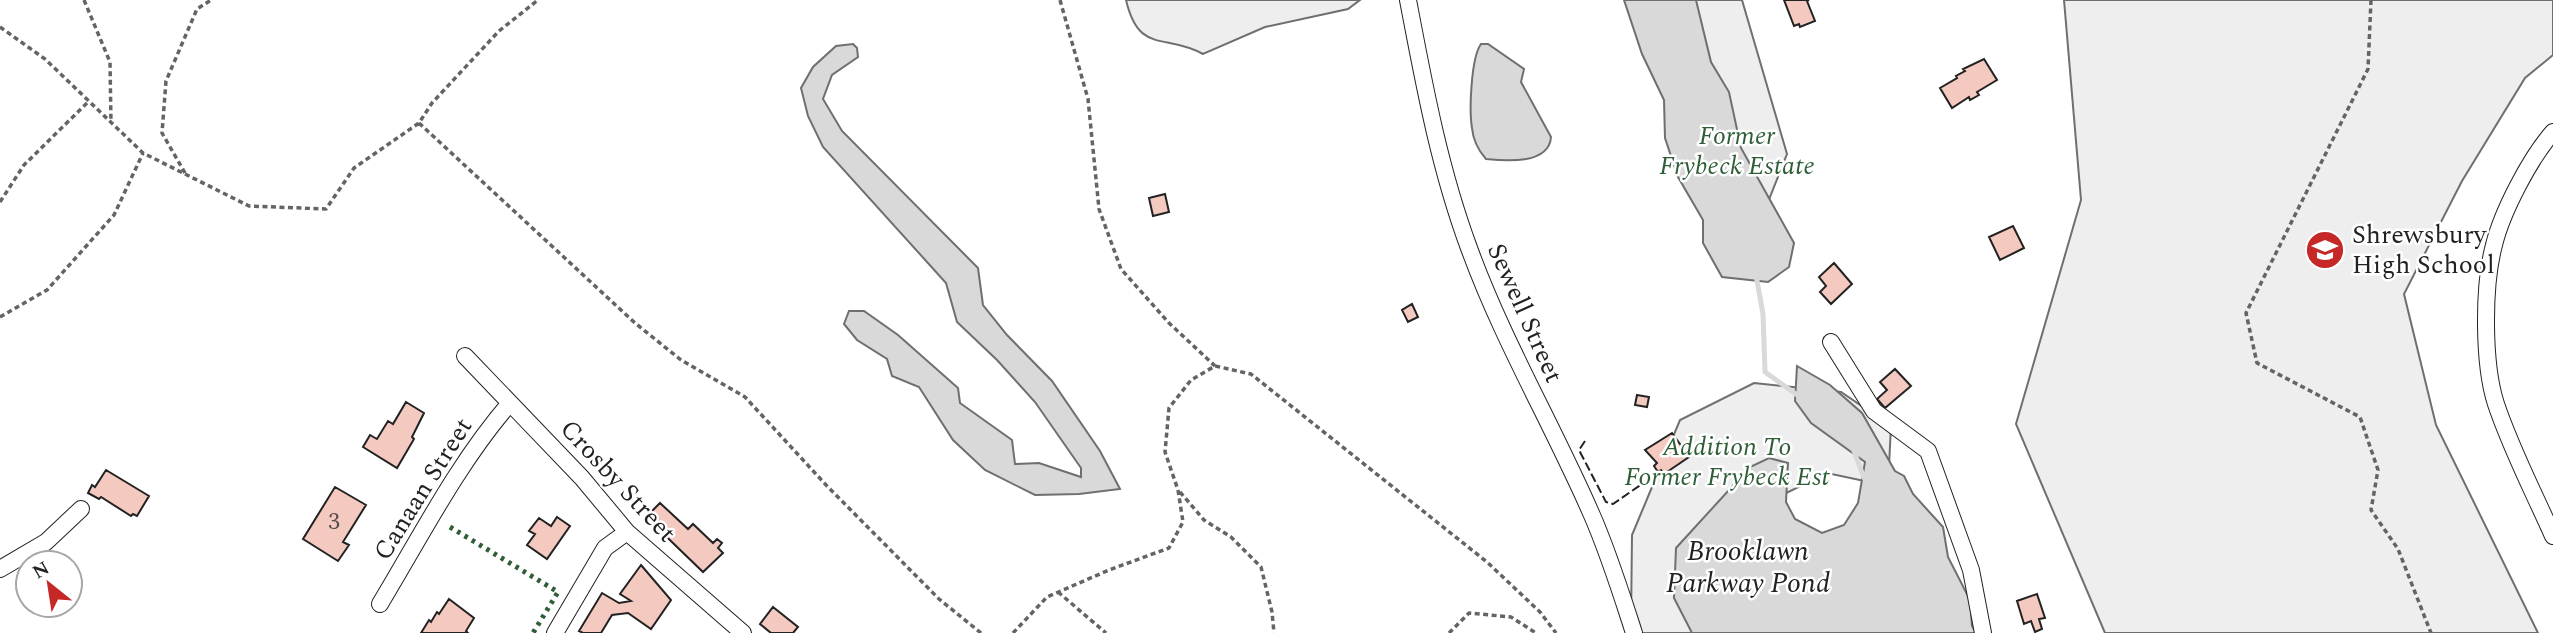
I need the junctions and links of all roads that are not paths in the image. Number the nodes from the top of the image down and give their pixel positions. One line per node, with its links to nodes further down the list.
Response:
1 (1408, 0): 13 (street, Sewell Street)
2 (2553, 132): 8 (street)
3 (1831, 342): 14 (street)
4 (465, 356): 5 (street, Crosby Street)
5 (510, 402): 7 (street, Crosby Street); 10 (street, Canaan Street)
6 (81, 509): 9 (street)
7 (626, 532): 11 (street); 12 (street, Crosby Street)
8 (2553, 536)
9 (0, 569)
10 (380, 604)
11 (555, 633)
12 (743, 633)
13 (1634, 633)
14 (1983, 633)

